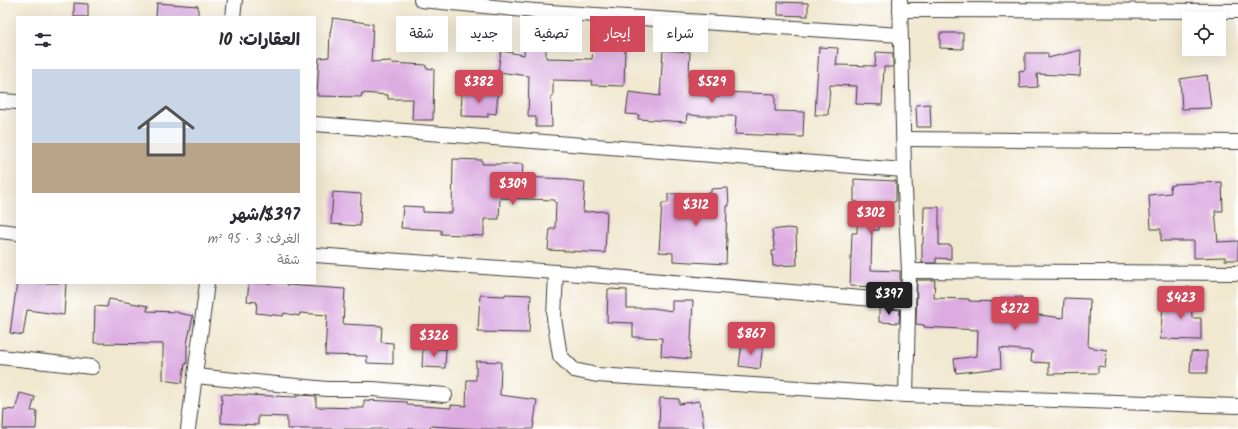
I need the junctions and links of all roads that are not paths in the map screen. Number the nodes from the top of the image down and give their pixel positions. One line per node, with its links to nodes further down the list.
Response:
1 (234, 0): 5 (street)
2 (421, 0): 6 (street)
3 (900, 5): 4 (street); 6 (street)
4 (1238, 11)
5 (233, 16)
6 (900, 35): 10 (street)
7 (0, 101): 8 (street)
8 (16, 102)
9 (316, 124): 12 (street)
10 (904, 139): 11 (street); 12 (street)
11 (1238, 142)
12 (904, 170): 16 (street)
13 (0, 231): 14 (street)
14 (16, 233)
15 (316, 255): 17 (street)
16 (909, 271): 18 (street); 20 (street)
17 (556, 272): 20 (street); 25 (street)
18 (1238, 273)
19 (207, 284): 23 (street)
20 (908, 302): 25 (street)
21 (0, 357): 22 (street)
22 (92, 367)
23 (195, 376): 24 (street); 27 (street)
24 (445, 395)
25 (906, 395): 26 (street)
26 (1238, 406)
27 (188, 429)

